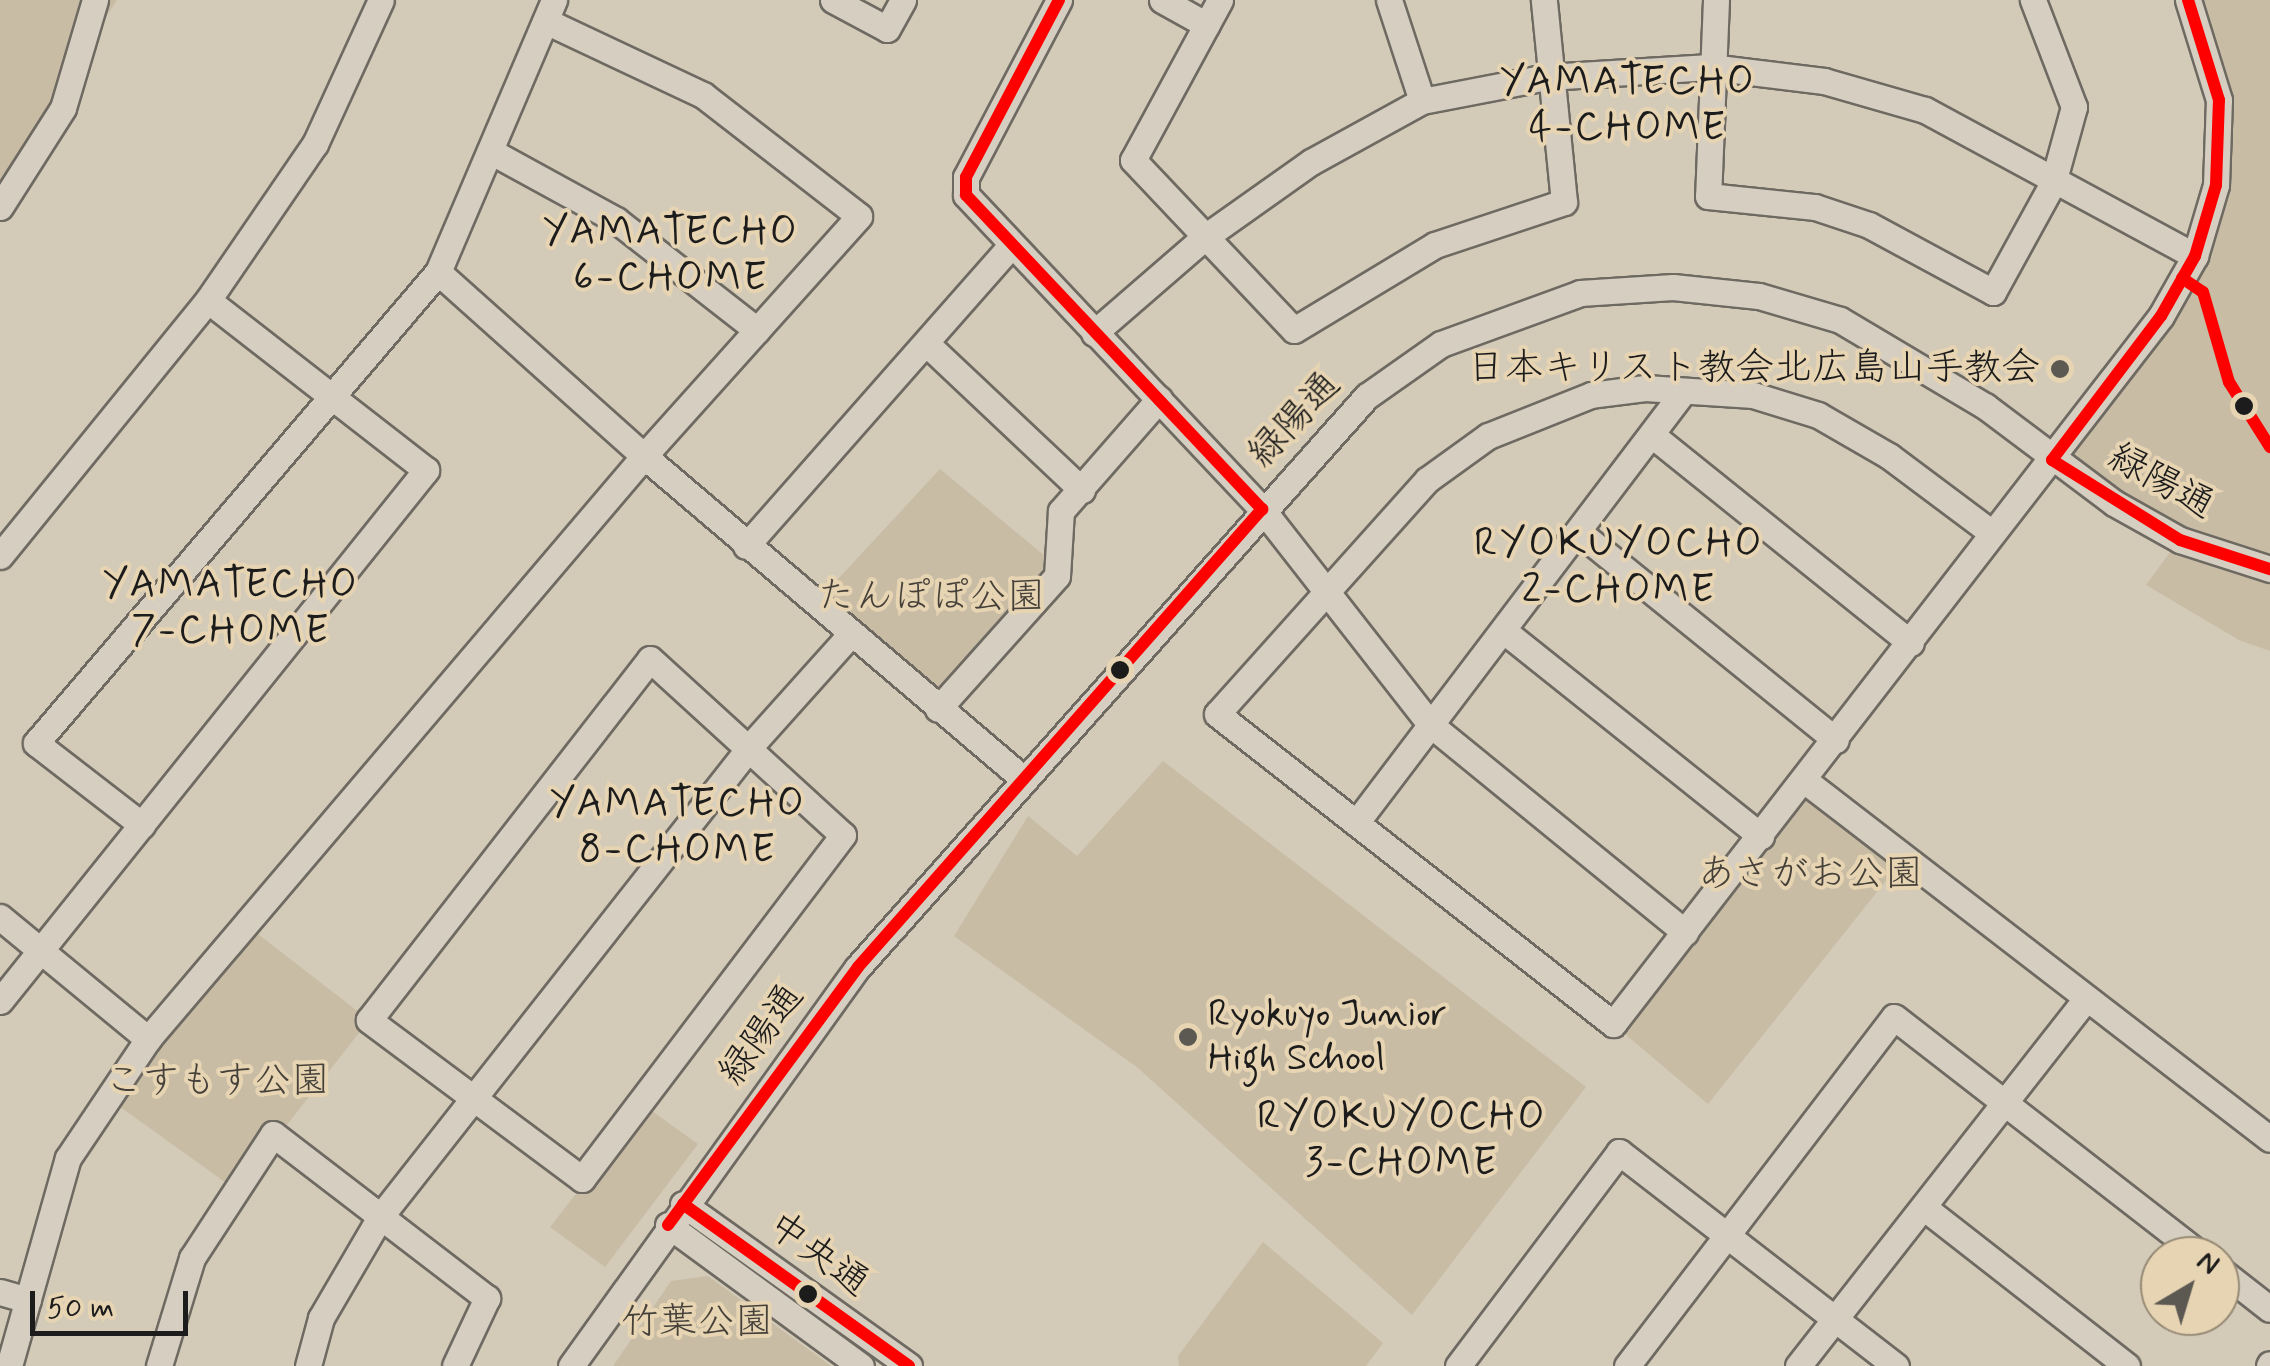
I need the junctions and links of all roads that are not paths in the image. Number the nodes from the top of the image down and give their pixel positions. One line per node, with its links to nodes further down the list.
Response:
1 (95, 0): 20 (street)
2 (381, 0): 25 (street)
3 (833, 0): 4 (street)
4 (903, 0)
5 (1059, 0): 22 (street)
6 (1162, 0): 14 (street)
7 (1220, 0): 14 (street)
8 (1388, 0): 17 (street)
9 (1544, 0): 16 (street)
10 (1716, 0): 15 (street)
11 (2033, 0): 19 (street)
12 (2188, 0): 23 (street)
13 (550, 10): 18 (street); 26 (street)
14 (1207, 25): 21 (street)
15 (1710, 66): 16 (street); 19 (street); 19 (street)
16 (1556, 76): 17 (street); 21 (street)
17 (1422, 101): 21 (street)
18 (490, 150): 24 (street); 26 (street)
19 (2054, 183): 23 (street)
20 (0, 207)
21 (1205, 237): 27 (street)
22 (1012, 244): 27 (street); 28 (street)
23 (2195, 256): 34 (street)
24 (438, 272): 30 (street); 33 (street)
25 (208, 300): 30 (street); 40 (street)
26 (757, 330): 33 (street)
27 (1094, 332): 31 (street)
28 (927, 344): 35 (street); 39 (street)
29 (1682, 392): 32 (street); 38 (street); 42 (street)
30 (330, 395): 53 (street); 53 (street)
31 (1159, 399): 35 (street); 36 (street)
32 (1652, 435): 37 (street); 45 (street)
33 (644, 456): 39 (street); 60 (street)
34 (2052, 460): 36 (street, 緑陽通); 38 (street); 41 (street, 緑陽通)
35 (1082, 490): 46 (street)
36 (1262, 509): 42 (street); 50 (street, 緑陽通)
37 (1580, 533): 43 (street); 48 (street)
38 (1992, 533): 45 (street)
39 (746, 546): 44 (street)
40 (0, 556)
41 (2270, 569)
42 (1325, 586): 47 (street); 52 (street)
43 (1504, 632): 47 (street); 54 (street)
44 (849, 636): 46 (street); 49 (street)
45 (1911, 643): 48 (street)
46 (938, 709): 50 (street)
47 (1431, 725): 52 (street); 56 (street)
48 (1836, 740): 51 (street)
49 (748, 749): 61 (street); 61 (street); 61 (street)
50 (1022, 777): 65 (street, 緑陽通)
51 (1804, 780): 54 (street); 58 (street)
52 (1356, 823): 56 (street)
53 (142, 825): 57 (street)
54 (1761, 836): 56 (street)
55 (0, 917): 57 (street)
56 (1685, 932)
57 (38, 949): 59 (street); 60 (street)
58 (2084, 1000): 62 (street); 63 (street)
59 (0, 1001)
60 (148, 1039): 71 (street)
61 (474, 1098): 66 (street)
62 (2005, 1102): 64 (street); 67 (street); 68 (street)
63 (2270, 1139)
64 (1926, 1209): 73 (street); 85 (street)
65 (676, 1215): 78 (street, 緑陽通); 79 (street, 中央通); 80 (street, 中央通)
66 (380, 1217): 75 (street); 76 (street); 77 (street)
67 (1728, 1236): 73 (street); 81 (street); 82 (street)
68 (2176, 1236)
69 (2240, 1286): 72 (street)
70 (0, 1292): 71 (street)
71 (28, 1300): 74 (street)
72 (2270, 1309)
73 (1835, 1319): 83 (street); 84 (street)
74 (9, 1366)
75 (159, 1366)
76 (308, 1366)
77 (455, 1366)
78 (571, 1366)
79 (860, 1366)
80 (909, 1366)
81 (1458, 1366)
82 (1628, 1366)
83 (1798, 1366)
84 (1896, 1366)
85 (2127, 1366)

